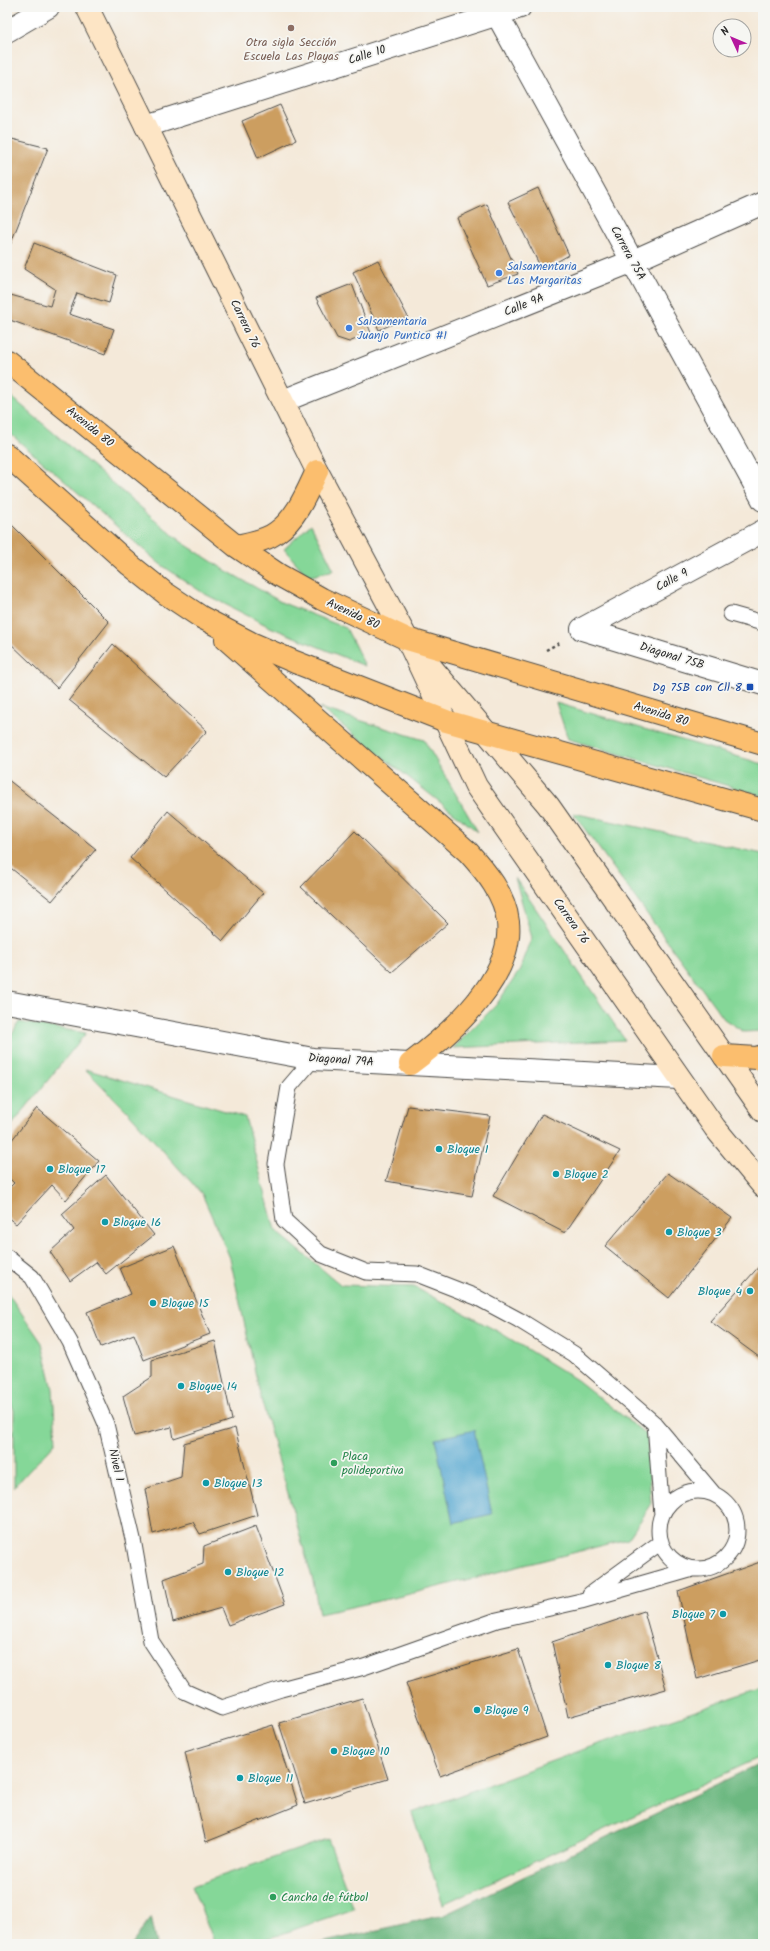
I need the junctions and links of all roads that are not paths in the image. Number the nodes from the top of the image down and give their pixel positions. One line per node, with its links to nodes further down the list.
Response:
1 (48, 7): 5 (street)
2 (88, 7): 6 (main road, Carrera 76)
3 (520, 7): 4 (street, Calle 10)
4 (495, 11): 6 (street, Calle 10); 8 (street, Carrera 75A)
5 (7, 31)
6 (146, 126): 10 (main road, Carrera 76)
7 (763, 203): 8 (street, Calle 9A)
8 (633, 261): 10 (street, Calle 9A); 13 (street, Carrera 75A)
9 (7, 361): 15 (main road, Avenida 80)
10 (282, 401): 12 (main road, Carrera 76)
11 (7, 455): 17 (main road)
12 (317, 471): 15 (main road); 20 (main road, Carrera 76)
13 (763, 500)
14 (763, 530): 19 (street, Calle 9)
15 (236, 546): 20 (main road, Avenida 80)
16 (731, 614): 18 (lane)
17 (201, 617): 22 (main road); 30 (main road)
18 (763, 623)
19 (582, 629): 21 (street, Diagonal 75B)
20 (407, 639): 22 (main road, Carrera 76); 23 (main road, Carrera 76); 24 (main road, Avenida 80)
21 (763, 684)
22 (446, 721): 23 (main road); 31 (main road, Carrera 76)
23 (486, 732): 25 (main road); 27 (main road, Carrera 76)
24 (763, 744)
25 (763, 810)
26 (7, 1002): 29 (street, Diagonal 79A)
27 (724, 1056): 28 (main road); 32 (main road, Carrera 76)
28 (763, 1056)
29 (313, 1059): 30 (street, Diagonal 79A); 35 (lane)
30 (410, 1064): 31 (street, Diagonal 79A)
31 (680, 1078): 33 (main road, Carrera 76)
32 (763, 1111)
33 (763, 1186)
34 (7, 1257): 40 (lane, Nivel 1)
35 (655, 1424): 36 (lane); 37 (lane)
36 (713, 1493): 37 (lane); 39 (lane)
37 (662, 1515): 38 (lane)
38 (660, 1542): 39 (lane); 40 (lane)
39 (693, 1569): 40 (lane)
40 (581, 1601)

